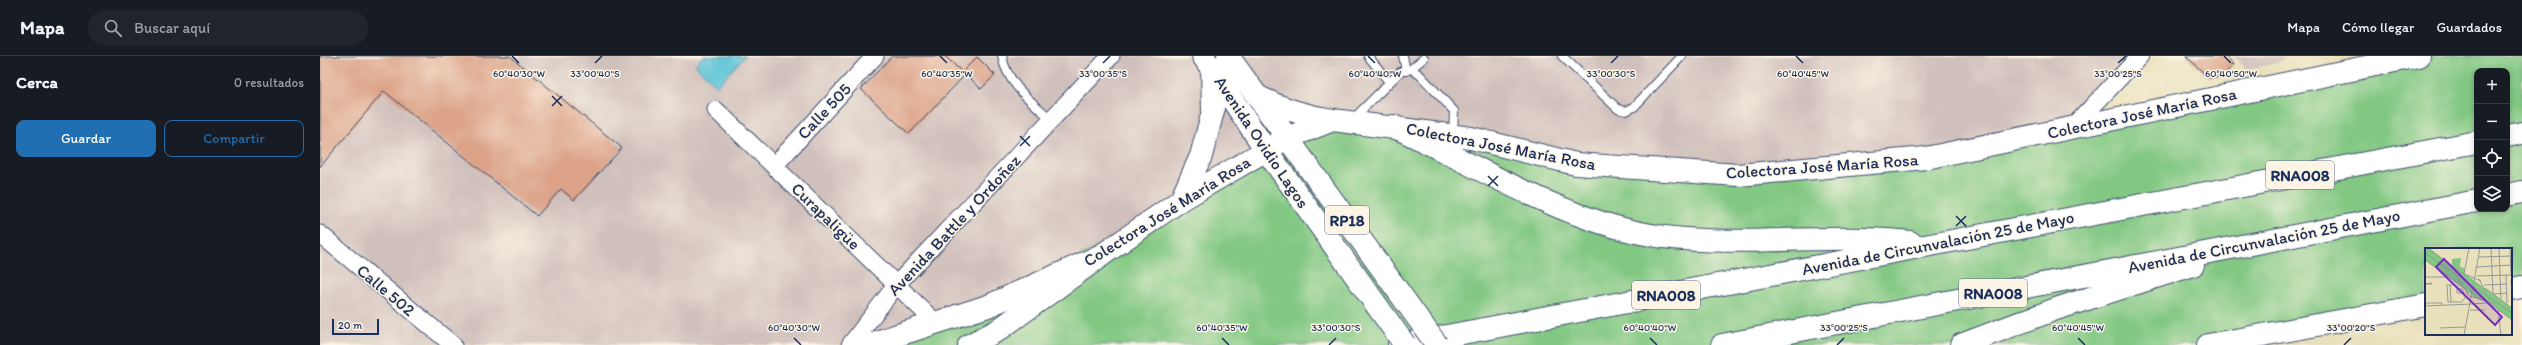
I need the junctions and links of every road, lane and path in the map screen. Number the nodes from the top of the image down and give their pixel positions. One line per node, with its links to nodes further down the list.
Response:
1 (874, 56): 26 (street, Calle 505)
2 (1002, 56): 16 (lane)
3 (1111, 56): 16 (street, Avenida Battle y Ordoñez)
4 (1368, 56): 13 (lane)
5 (1403, 56): 12 (lane)
6 (1562, 56): 7 (lane)
7 (1682, 56)
8 (2140, 56): 19 (street)
9 (2419, 56): 19 (main road, Colectora José María Rosa)
10 (1424, 58): 12 (lane)
11 (1214, 60): 14 (main road, Avenida Ovidio Lagos / RP18); 25 (main road, Avenida Ovidio Lagos / RP18); 29 (main road)
12 (1408, 70): 13 (lane); 21 (lane)
13 (1389, 82): 17 (lane)
14 (1256, 95): 17 (main road, RP18); 23 (main road, Avenida Ovidio Lagos / RP18)
15 (716, 110): 26 (street, Curapaligüe)
16 (1051, 119): 35 (street, Avenida Battle y Ordoñez)
17 (1342, 121): 18 (main road, Colectora José María Rosa); 23 (main road, Colectora José María Rosa)
18 (1394, 126): 21 (main road, Colectora José María Rosa); 33 (main road)
19 (2074, 127): 21 (main road, Colectora José María Rosa)
20 (2522, 133): 22 (main road)
21 (1453, 135)
22 (2510, 135)
23 (1287, 138): 25 (main road, Colectora José María Rosa); 46 (main road, Avenida Ovidio Lagos / RP18, bridge)
24 (2474, 143): 33 (main road, Avenida de Circunvalación 25 de Mayo / RNA008)
25 (1266, 150): 29 (main road, Colectora José María Rosa); 45 (main road, Avenida Ovidio Lagos / RP18, bridge)
26 (774, 166): 35 (street, Curapaligüe)
27 (2522, 192): 28 (main road)
28 (2510, 194)
29 (1181, 200): 34 (main road, Colectora José María Rosa)
30 (2474, 202): 32 (main road, Avenida de Circunvalación 25 de Mayo / RNA008)
31 (320, 234): 40 (street, Calle 502)
32 (2264, 240): 47 (main road, Avenida de Circunvalación 25 de Mayo / RNA008); 48 (main road)
33 (1933, 244): 44 (main road, Avenida de Circunvalación 25 de Mayo / RNA008)
34 (1102, 255): 39 (main road, Colectora José María Rosa); 43 (main road)
35 (897, 284): 39 (street, Curapaligüe); 41 (street, Avenida Battle y Ordoñez)
36 (2522, 287): 37 (main road)
37 (2512, 289)
38 (2425, 305): 49 (main road)
39 (936, 323): 42 (main road, Colectora José María Rosa)
40 (452, 345)
41 (850, 345)
42 (867, 345)
43 (969, 345)
44 (1399, 345)
45 (1405, 345)
46 (1437, 345)
47 (1722, 345)
48 (1961, 345)
49 (2208, 345)

